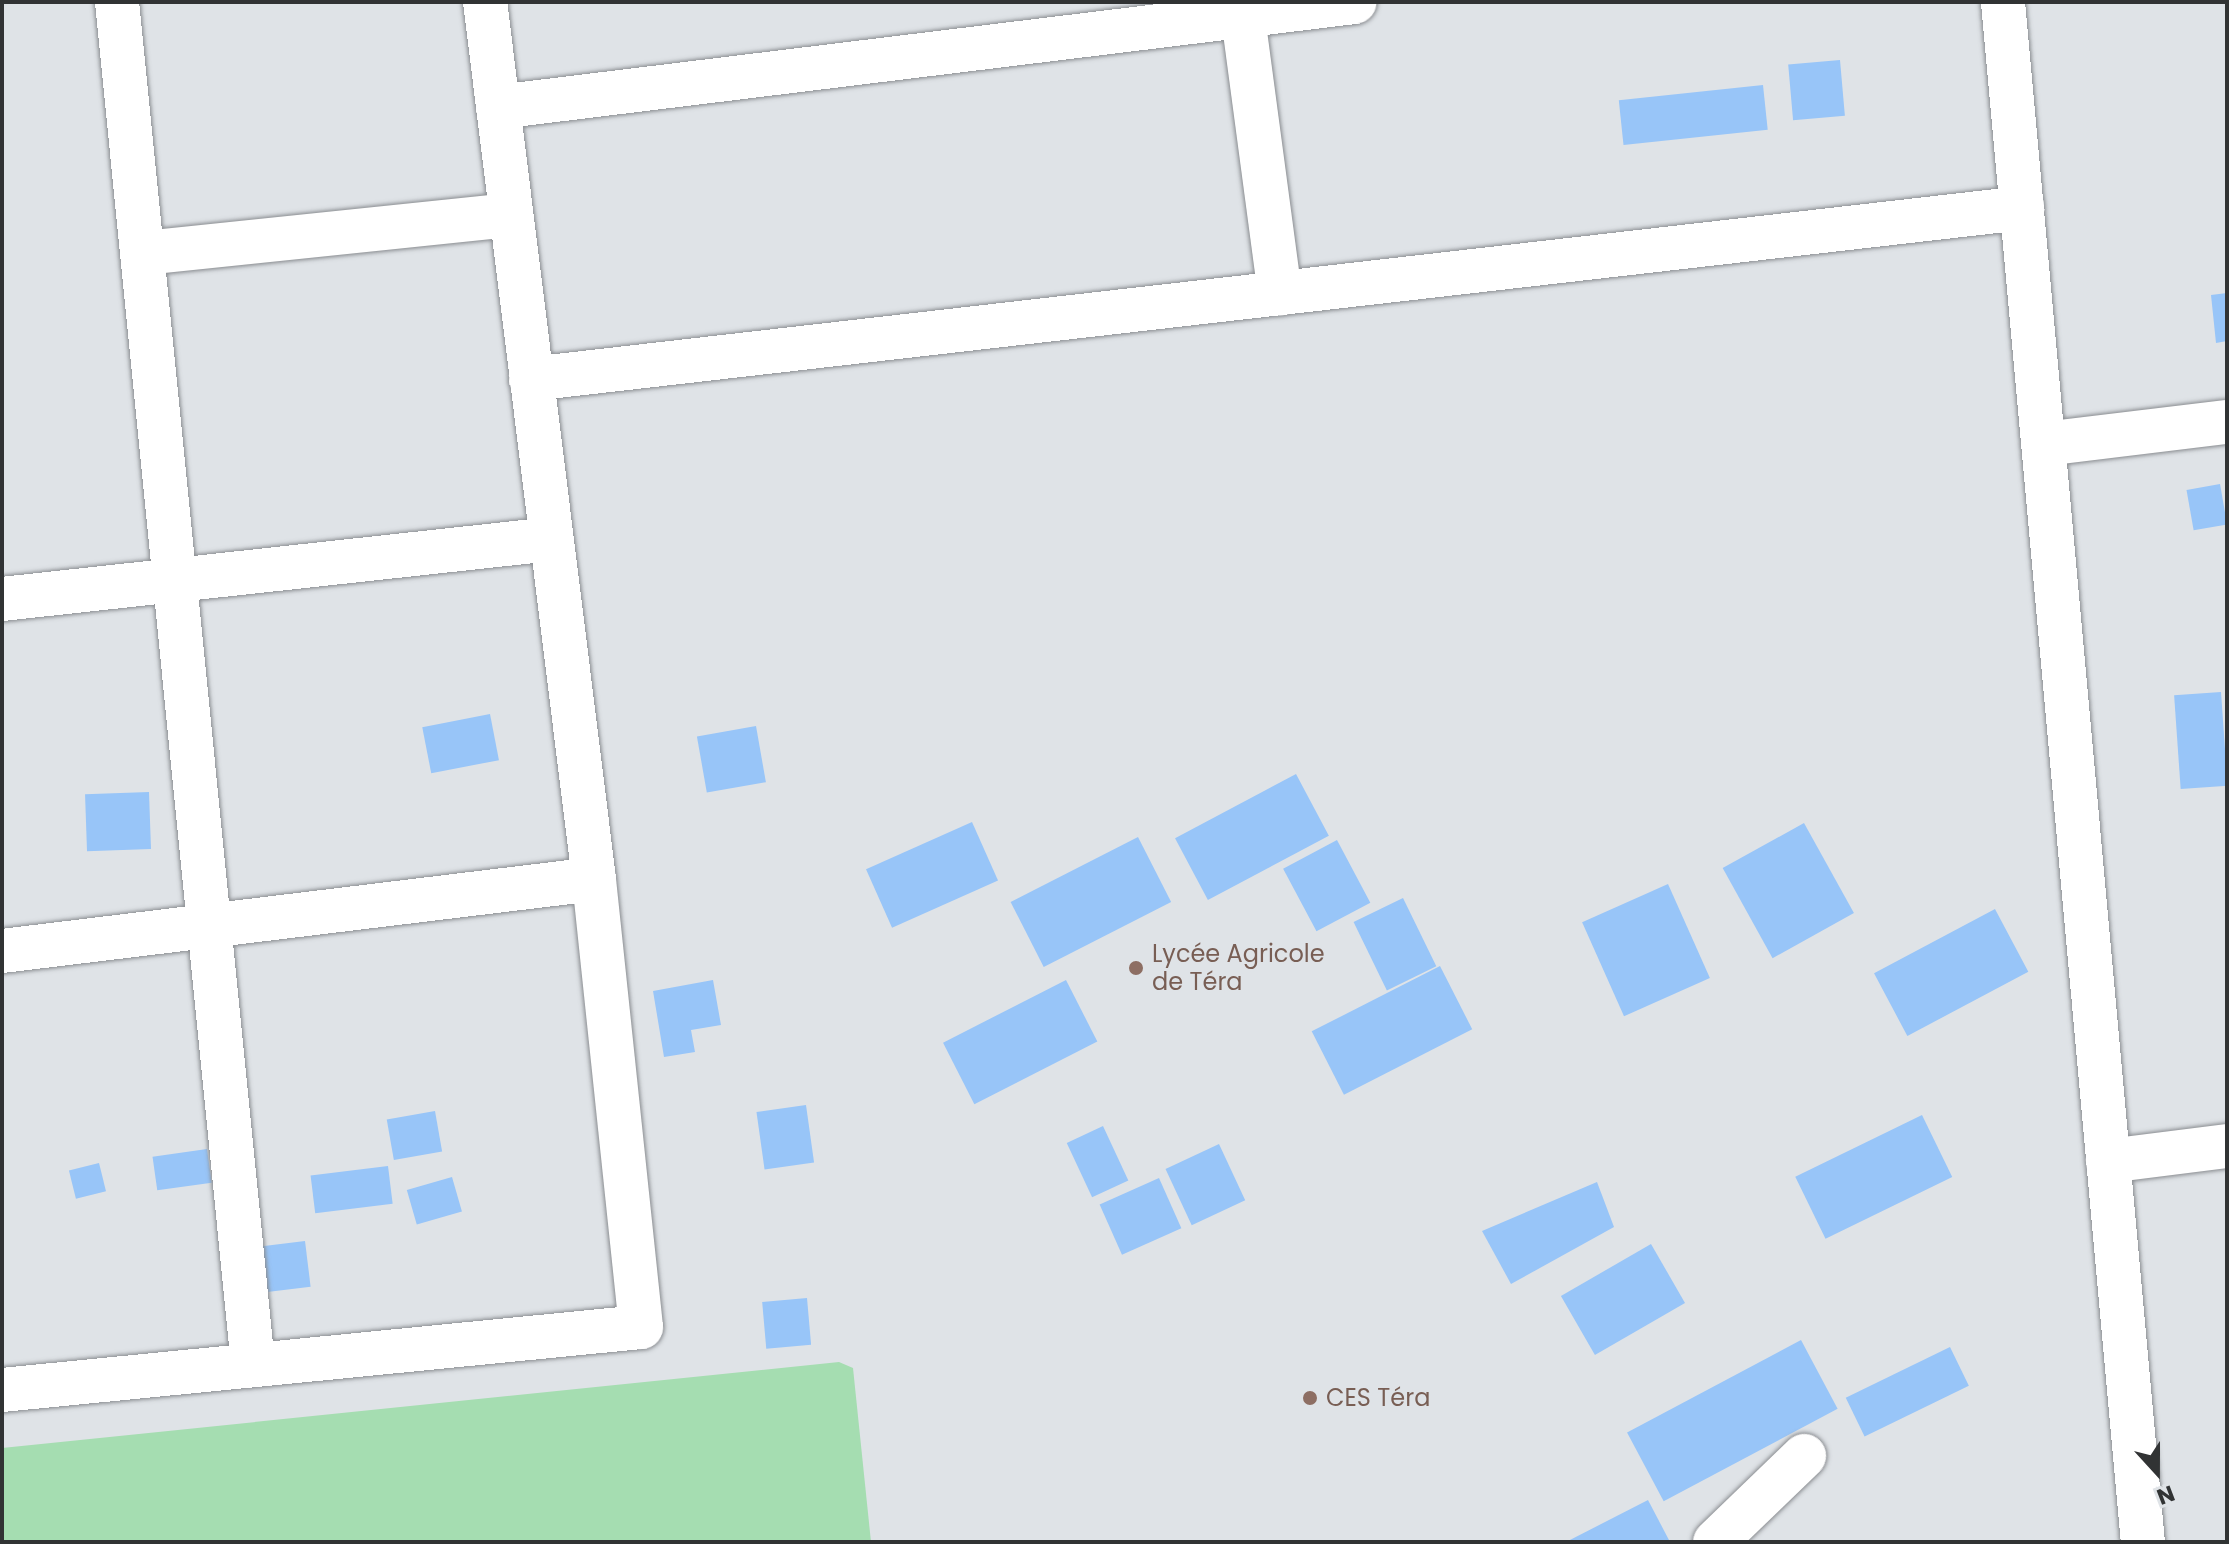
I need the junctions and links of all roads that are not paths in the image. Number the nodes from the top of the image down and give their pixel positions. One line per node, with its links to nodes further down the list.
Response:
1 (117, 2): 9 (street)
2 (485, 2): 6 (street)
3 (1355, 2): 5 (street)
4 (2003, 2): 7 (street)
5 (1242, 9): 6 (street); 10 (street)
6 (498, 107): 8 (street)
7 (2022, 208): 10 (street); 13 (street)
8 (511, 215): 9 (street); 11 (street)
9 (143, 253): 15 (street)
10 (1280, 293): 11 (street)
11 (531, 379): 14 (street)
12 (2227, 422): 13 (street)
13 (2044, 444): 21 (street)
14 (552, 539): 15 (street); 17 (street)
15 (175, 580): 16 (street); 18 (street)
16 (2, 599)
17 (594, 879): 18 (street); 22 (street)
18 (209, 925): 19 (street); 22 (street)
19 (2, 951)
20 (2227, 1146): 21 (street)
21 (2108, 1161): 26 (street)
22 (253, 1365): 23 (street)
23 (2, 1390)
24 (1804, 1456): 25 (street)
25 (1715, 1542)
26 (2143, 1542)

